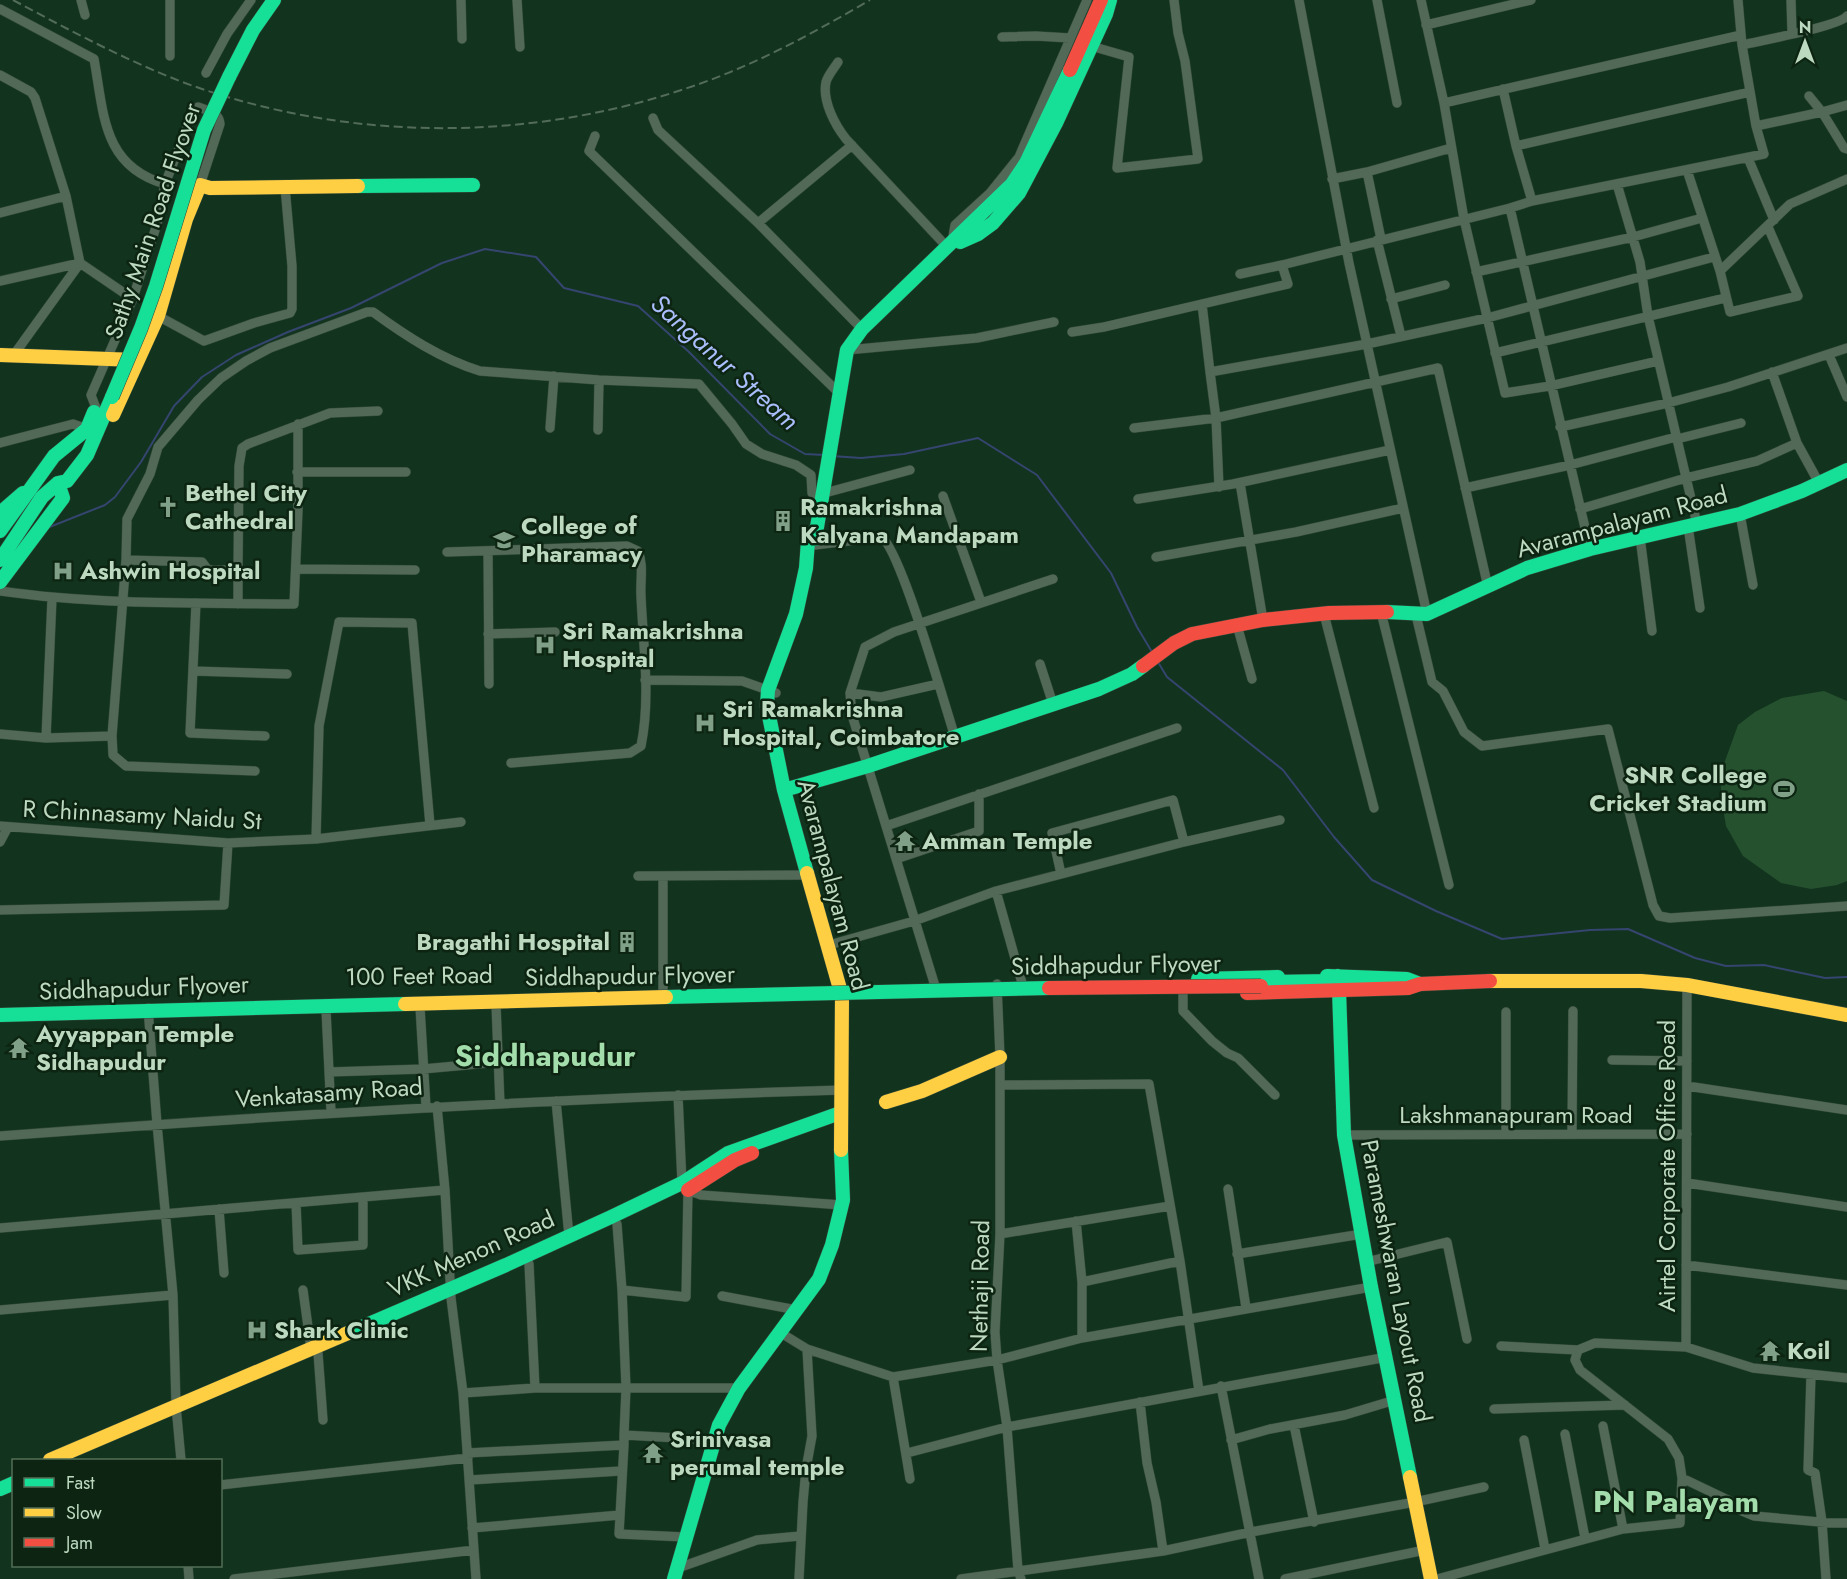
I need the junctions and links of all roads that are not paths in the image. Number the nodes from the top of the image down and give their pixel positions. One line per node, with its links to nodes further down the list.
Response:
1 (81, 0): 19 (street)
2 (170, 0): 30 (street)
3 (251, 0): 32 (street)
4 (260, 0): 109 (main road, Sathy Main Road Flyover)
5 (274, 0): 109 (main road, Sathy Main Road Flyover, bridge)
6 (461, 0): 26 (street)
7 (517, 0): 29 (street)
8 (1087, 0): 25 (street)
9 (1101, 0): 68 (main road)
10 (1110, 0): 28 (main road)
11 (1174, 0): 28 (street)
12 (1299, 0): 52 (street)
13 (1377, 0): 37 (street)
14 (1421, 0): 21 (street)
15 (1531, 0): 21 (street)
16 (1738, 0): 23 (street)
17 (1791, 0): 22 (street)
18 (0, 9): 53 (street)
19 (85, 15)
20 (1846, 20): 22 (street)
21 (1426, 25): 38 (street)
22 (1792, 33): 27 (street)
23 (1741, 35): 27 (street); 34 (street)
24 (1002, 37): 25 (street)
25 (1070, 38): 68 (street)
26 (462, 39)
27 (1742, 45): 35 (street)
28 (1091, 46): 68 (main road)
29 (520, 47)
30 (170, 56)
31 (838, 62): 44 (street)
32 (207, 74)
33 (0, 75): 58 (street)
34 (1503, 89): 38 (street); 45 (street)
35 (1750, 92): 42 (street); 45 (street)
36 (1809, 96): 40 (street)
37 (1397, 103)
38 (1444, 103): 46 (street)
39 (1847, 105): 40 (street)
40 (1822, 112): 42 (street); 47 (street)
41 (653, 118): 64 (street)
42 (1756, 126): 48 (street)
43 (595, 136): 108 (street)
44 (852, 146): 64 (street); 68 (street)
45 (1516, 146): 59 (street)
46 (1451, 148): 50 (street); 63 (street)
47 (1846, 151)
48 (1748, 158): 49 (street); 65 (street)
49 (1687, 170): 54 (street); 62 (street)
50 (1367, 172): 52 (street); 67 (street)
51 (1847, 178): 65 (street)
52 (1332, 179): 69 (street)
53 (165, 184): 55 (street); 82 (street)
54 (1617, 184): 59 (street); 66 (street)
55 (200, 185): 57 (main road); 85 (main road)
56 (473, 185): 57 (main road)
57 (285, 187): 85 (street)
58 (66, 196): 61 (street); 72 (street)
59 (1532, 201): 60 (street)
60 (1510, 208): 63 (street); 71 (street)
61 (0, 213)
62 (1702, 218): 66 (street); 70 (street)
63 (1464, 219): 67 (street); 75 (street)
64 (758, 223): 89 (street)
65 (1771, 223): 74 (street); 80 (street)
66 (1633, 237): 71 (street); 77 (street)
67 (1379, 240): 69 (street); 81 (street)
68 (953, 243): 89 (main road)
69 (1346, 248): 73 (street); 93 (street)
70 (1714, 257): 74 (street); 77 (street)
71 (1522, 261): 75 (street); 84 (street)
72 (80, 263): 78 (street); 82 (street); 97 (street)
73 (1282, 265): 76 (street); 83 (street)
74 (1719, 271): 80 (street)
75 (1476, 272): 87 (street)
76 (1240, 274)
77 (1642, 276): 84 (street); 86 (street)
78 (0, 281)
79 (1445, 285): 81 (street)
80 (1725, 298): 86 (street)
81 (1391, 299): 91 (street)
82 (132, 301): 99 (street)
83 (1202, 304): 90 (street); 102 (street)
84 (1532, 306): 87 (street); 92 (street)
85 (158, 316): 100 (main road)
86 (1648, 316): 92 (street); 101 (street)
87 (1487, 318): 91 (street); 96 (street)
88 (1054, 322): 95 (street)
89 (862, 329): 95 (main road)
90 (1072, 332)
91 (1401, 336): 93 (street)
92 (1540, 341): 96 (street); 107 (street)
93 (1367, 344): 102 (street); 106 (street)
94 (1847, 348): 98 (street)
95 (847, 350): 108 (main road)
96 (1495, 353): 107 (street)
97 (6, 355): 99 (main road)
98 (1829, 355): 103 (street); 110 (street)
99 (107, 358): 100 (main road); 112 (street)
100 (139, 360): 118 (main road)
101 (1659, 361): 107 (street); 111 (street)
102 (1210, 372): 114 (street)
103 (1772, 372): 111 (street); 124 (street)
104 (554, 376): 105 (street); 119 (street); 159 (street)
105 (599, 380): 121 (street); 141 (street)
106 (1375, 383): 114 (street); 125 (street); 139 (street)
107 (1550, 386): 117 (street)
108 (838, 392): 141 (main road)
109 (108, 395): 112 (main road, Sathy Main Road Flyover); 118 (main road, Sathy Main Road Flyover)
110 (1847, 397)
111 (1668, 403): 117 (street); 122 (street)
112 (96, 408): 118 (main road, Sathy Main Road Flyover)
113 (378, 411): 116 (street)
114 (1216, 418): 120 (street); 138 (street)
115 (1741, 423): 122 (street)
116 (298, 424): 132 (street); 161 (street)
117 (1560, 427): 127 (street)
118 (93, 428): 123 (street); 126 (main road); 128 (main road)
119 (550, 428)
120 (1134, 428)
121 (598, 430)
122 (1676, 438): 127 (street); 134 (street)
123 (0, 443)
124 (1797, 443): 134 (street); 137 (street)
125 (1390, 450): 136 (street); 144 (street)
126 (61, 451): 128 (main road); 129 (main road)
127 (1570, 465): 139 (street); 145 (street)
128 (79, 466): 135 (main road)
129 (45, 467): 135 (main road); 140 (main road)
130 (910, 470): 141 (street)
131 (1847, 470): 137 (main road, Avarampalayam Road)
132 (297, 472): 133 (street); 160 (street)
133 (406, 472)
134 (1686, 478): 145 (street); 148 (street)
135 (62, 482): 158 (main road); 164 (main road)
136 (1240, 483): 138 (street); 152 (street)
137 (1819, 483): 147 (main road, Avarampalayam Road)
138 (1219, 487): 143 (street)
139 (1466, 488): 166 (street)
140 (28, 490): 146 (main road); 146 (main road)
141 (821, 495): 149 (main road)
142 (943, 496): 170 (street)
143 (1138, 499)
144 (1403, 508): 152 (street); 176 (street)
145 (1580, 509): 154 (street)
146 (3, 513): 150 (main road)
147 (1740, 514): 148 (main road, Avarampalayam Road); 165 (street)
148 (1692, 525): 151 (main road, Avarampalayam Road); 173 (street)
149 (815, 530): 153 (main road); 190 (main road)
150 (0, 531)
151 (1640, 537): 154 (main road, Avarampalayam Road); 180 (street)
152 (1249, 541): 157 (street); 177 (street)
153 (815, 545): 178 (street); 190 (main road)
154 (1590, 549): 166 (main road, Avarampalayam Road)
155 (488, 551): 156 (street); 182 (street); 187 (street)
156 (447, 552)
157 (1156, 556)
158 (0, 560)
159 (126, 560): 161 (street); 169 (street)
160 (296, 569): 162 (street); 172 (street)
161 (238, 570): 172 (street)
162 (415, 570)
163 (1053, 579): 170 (street)
164 (0, 582)
165 (1753, 585)
166 (1488, 587): 176 (main road, Avarampalayam Road)
167 (0, 591): 168 (street)
168 (52, 598): 169 (street); 198 (street)
169 (122, 601): 171 (street); 195 (street)
170 (981, 602): 178 (street)
171 (196, 603): 172 (street); 184 (street)
172 (238, 604)
173 (1700, 608)
174 (1381, 612): 175 (main road, Avarampalayam Road); 176 (main road, Avarampalayam Road); 219 (street)
175 (1324, 614): 177 (main road, Avarampalayam Road); 204 (street)
176 (1421, 615): 221 (street)
177 (1263, 620): 179 (main road, Avarampalayam Road)
178 (919, 623): 189 (street); 191 (street)
179 (1237, 625): 186 (street); 192 (main road, Avarampalayam Road)
180 (1652, 631)
181 (555, 632): 182 (street)
182 (488, 634): 188 (street)
183 (1040, 664): 192 (street)
184 (193, 671): 185 (street); 196 (street)
185 (287, 675)
186 (1252, 679)
187 (645, 680): 190 (street); 199 (street)
188 (489, 684)
189 (938, 684): 191 (street); 197 (street)
190 (772, 692): 202 (main road)
191 (850, 693): 200 (street)
192 (1053, 704): 197 (main road, Avarampalayam Road)
193 (1177, 728): 203 (street)
194 (0, 734): 198 (street)
195 (111, 736): 198 (street); 201 (street)
196 (265, 736)
197 (955, 736): 200 (main road, Avarampalayam Road)
198 (45, 738)
199 (511, 764)
200 (868, 766): 202 (main road, Avarampalayam Road); 208 (street)
201 (255, 771)
202 (789, 789): 216 (main road, Avarampalayam Road); 224 (main road)
203 (979, 794): 208 (street); 214 (street)
204 (1374, 808)
205 (1280, 820): 212 (street)
206 (461, 822): 207 (street, R Chinnasamy Naidu St)
207 (430, 825): 210 (street, R Chinnasamy Naidu St); 210 (street)
208 (886, 825): 214 (street)
209 (4, 827): 211 (street); 213 (street, R Chinnasamy Naidu St)
210 (316, 839): 213 (street, R Chinnasamy Naidu St)
211 (0, 842)
212 (1184, 842): 215 (street); 215 (street)
213 (228, 843): 222 (street)
214 (896, 859): 223 (street)
215 (1061, 874): 220 (street)
216 (808, 875): 218 (street); 231 (main road, Avarampalayam Road)
217 (638, 876): 218 (street)
218 (663, 877): 232 (street)
219 (1449, 885)
220 (996, 891): 223 (street); 225 (street)
221 (1847, 906)
222 (0, 910)
223 (914, 921): 224 (street); 229 (street)
224 (836, 944): 231 (main road)
225 (1022, 983): 226 (main road); 230 (main road)
226 (1338, 983): 227 (main road, Siddhapudur Flyover); 228 (main road); 233 (main road); 267 (main road, Parameshwaran Layout Road)
227 (1293, 985): 233 (main road, Siddhapudur Flyover); 241 (main road, Siddhapudur Flyover, bridge)
228 (1688, 985): 242 (main road); 246 (street, Airtel Corporate Office Road)
229 (935, 986): 230 (main road); 231 (main road)
230 (997, 988): 231 (main road); 234 (main road); 243 (street, Nethaji Road)
231 (843, 991): 232 (main road, 100 Feet Road); 235 (main road, 100 Feet Road); 252 (main road, Avarampalayam Road)
232 (663, 992): 238 (main road, 100 Feet Road)
233 (1317, 992): 234 (main road)
234 (1183, 994): 254 (street)
235 (496, 1005): 236 (main road, 100 Feet Road); 247 (street)
236 (420, 1007): 237 (main road, 100 Feet Road); 248 (street)
237 (326, 1010): 238 (main road, 100 Feet Road); 249 (street)
238 (148, 1011): 241 (main road, 100 Feet Road); 263 (street)
239 (1573, 1011): 265 (street)
240 (1506, 1012): 264 (street)
241 (0, 1015)
242 (1847, 1015)
243 (1000, 1057): 250 (street, Nethaji Road); 256 (main road)
244 (608, 1059): 247 (street)
245 (1612, 1060): 246 (street)
246 (1687, 1060): 251 (street, Airtel Corporate Office Road)
247 (500, 1062): 248 (street); 257 (street)
248 (423, 1070): 249 (street); 259 (street)
249 (329, 1072): 261 (street)
250 (1000, 1085): 276 (street); 283 (street, Nethaji Road)
251 (1687, 1086): 260 (street); 266 (street, Airtel Corporate Office Road)
252 (842, 1090): 253 (street, Venkatasamy Road); 262 (main road, Avarampalayam Road)
253 (678, 1095): 255 (street, Venkatasamy Road); 270 (street)
254 (1275, 1095)
255 (556, 1101): 257 (street, Venkatasamy Road); 285 (street)
256 (886, 1102)
257 (500, 1104): 258 (street, Venkatasamy Road)
258 (437, 1106): 259 (street, Venkatasamy Road); 272 (street)
259 (426, 1107): 261 (street, Venkatasamy Road)
260 (1847, 1110)
261 (331, 1112): 263 (street, Venkatasamy Road)
262 (840, 1115): 270 (main road, VKK Menon Road); 275 (main road, Avarampalayam Road)
263 (157, 1124): 268 (street, Venkatasamy Road); 279 (street)
264 (1506, 1134): 265 (street, Lakshmanapuram Road); 267 (street, Lakshmanapuram Road)
265 (1572, 1134): 266 (street, Lakshmanapuram Road)
266 (1687, 1134): 269 (street, Airtel Corporate Office Road)
267 (1344, 1135): 284 (main road, Parameshwaran Layout Road)
268 (0, 1136)
269 (1687, 1183): 277 (street); 290 (street, Airtel Corporate Office Road)
270 (685, 1187): 275 (street); 281 (main road, VKK Menon Road); 285 (main road, VKK Menon Road); 296 (street)
271 (1228, 1189): 286 (street)
272 (445, 1190): 273 (street); 297 (street)
273 (363, 1197): 274 (street); 274 (street)
274 (296, 1203): 278 (street)
275 (842, 1205): 302 (main road, Avarampalayam Road)
276 (1170, 1206): 280 (street); 288 (street)
277 (1847, 1207)
278 (219, 1209): 279 (street); 291 (street)
279 (166, 1214): 282 (street); 298 (street)
280 (1076, 1221): 283 (street); 292 (street)
281 (617, 1224): 287 (main road, VKK Menon Road); 296 (street)
282 (0, 1228)
283 (1000, 1234): 313 (street, Nethaji Road)
284 (1362, 1234): 286 (street); 289 (main road, Parameshwaran Layout Road)
285 (569, 1236): 287 (main road, VKK Menon Road)
286 (1237, 1254): 300 (street)
287 (528, 1260): 297 (main road, VKK Menon Road); 318 (street)
288 (1180, 1261): 292 (street); 303 (street)
289 (1366, 1262): 294 (main road, Parameshwaran Layout Road); 306 (street)
290 (1686, 1265): 293 (street); 308 (street, Airtel Corporate Office Road)
291 (224, 1272)
292 (1082, 1282): 305 (street)
293 (1847, 1285)
294 (1371, 1287): 300 (street); 312 (main road, Parameshwaran Layout Road)
295 (303, 1290): 311 (street)
296 (622, 1290): 319 (street)
297 (451, 1293): 311 (main road, VKK Menon Road); 322 (street)
298 (173, 1296): 301 (street); 327 (street)
299 (722, 1296): 302 (street)
300 (1246, 1308): 303 (street)
301 (0, 1310)
302 (797, 1310): 304 (main road, Avarampalayam Road)
303 (1188, 1318): 305 (street); 321 (street)
304 (781, 1333): 309 (street); 320 (main road, Avarampalayam Road)
305 (1082, 1338): 313 (street)
306 (1467, 1339)
307 (1502, 1346): 310 (street)
308 (1686, 1347): 310 (street); 314 (street)
309 (807, 1349): 315 (street); 356 (street)
310 (1578, 1350): 325 (street)
311 (314, 1351): 327 (main road, VKK Menon Road); 328 (street)
312 (1387, 1357): 317 (street); 323 (main road, Parameshwaran Layout Road)
313 (997, 1360): 315 (street); 331 (street, Nethaji Road)
314 (1811, 1374): 316 (street); 351 (street)
315 (893, 1377): 337 (street)
316 (1847, 1378)
317 (1221, 1386): 321 (street); 335 (street)
318 (535, 1388): 319 (street); 322 (street)
319 (626, 1388): 320 (street); 333 (street)
320 (739, 1388): 334 (main road, Avarampalayam Road)
321 (1198, 1391): 324 (street)
322 (463, 1393): 338 (street)
323 (1395, 1400): 329 (street); 348 (main road, Parameshwaran Layout Road)
324 (1140, 1402): 331 (street); 362 (street)
325 (1625, 1405): 326 (street); 343 (street)
326 (1494, 1409)
327 (176, 1410): 339 (main road, VKK Menon Road); 340 (main road, VKK Menon Road); 341 (street)
328 (323, 1420)
329 (1294, 1425): 335 (street); 350 (street)
330 (1603, 1426): 354 (street)
331 (1007, 1427): 337 (street); 364 (street, Nethaji Road)
332 (1565, 1434): 358 (street)
333 (624, 1440): 334 (street); 338 (street); 342 (street)
334 (714, 1440): 357 (main road, Avarampalayam Road)
335 (1231, 1440): 355 (street)
336 (1524, 1440): 359 (street)
337 (907, 1453): 344 (street)
338 (467, 1455): 345 (street); 346 (street)
339 (55, 1459)
340 (70, 1459)
341 (181, 1459)
342 (621, 1471): 345 (street); 349 (street)
343 (1682, 1478): 351 (street); 354 (street)
344 (910, 1479)
345 (470, 1480): 353 (street)
346 (222, 1485)
347 (1484, 1487): 348 (street)
348 (1415, 1502): 350 (street); 361 (main road, Parameshwaran Layout Road)
349 (620, 1515): 353 (street); 357 (street)
350 (1314, 1522): 355 (street)
351 (1822, 1522): 352 (street); 373 (street)
352 (1847, 1523)
353 (472, 1528): 360 (street)
354 (1623, 1529): 358 (street)
355 (1251, 1532): 362 (street); 369 (street)
356 (800, 1536): 363 (street); 367 (street)
357 (685, 1537): 363 (main road, Avarampalayam Road)
358 (1585, 1538): 359 (street)
359 (1545, 1549): 372 (street)
360 (474, 1550): 365 (street); 366 (street)
361 (1425, 1550): 370 (street); 371 (main road, Parameshwaran Layout Road)
362 (1163, 1551): 364 (street)
363 (676, 1574)
364 (1020, 1575): 368 (street)
365 (234, 1579)
366 (476, 1579)
367 (799, 1579)
368 (961, 1579)
369 (1260, 1579)
370 (1285, 1579)
371 (1431, 1579)
372 (1437, 1579)
373 (1826, 1579)

